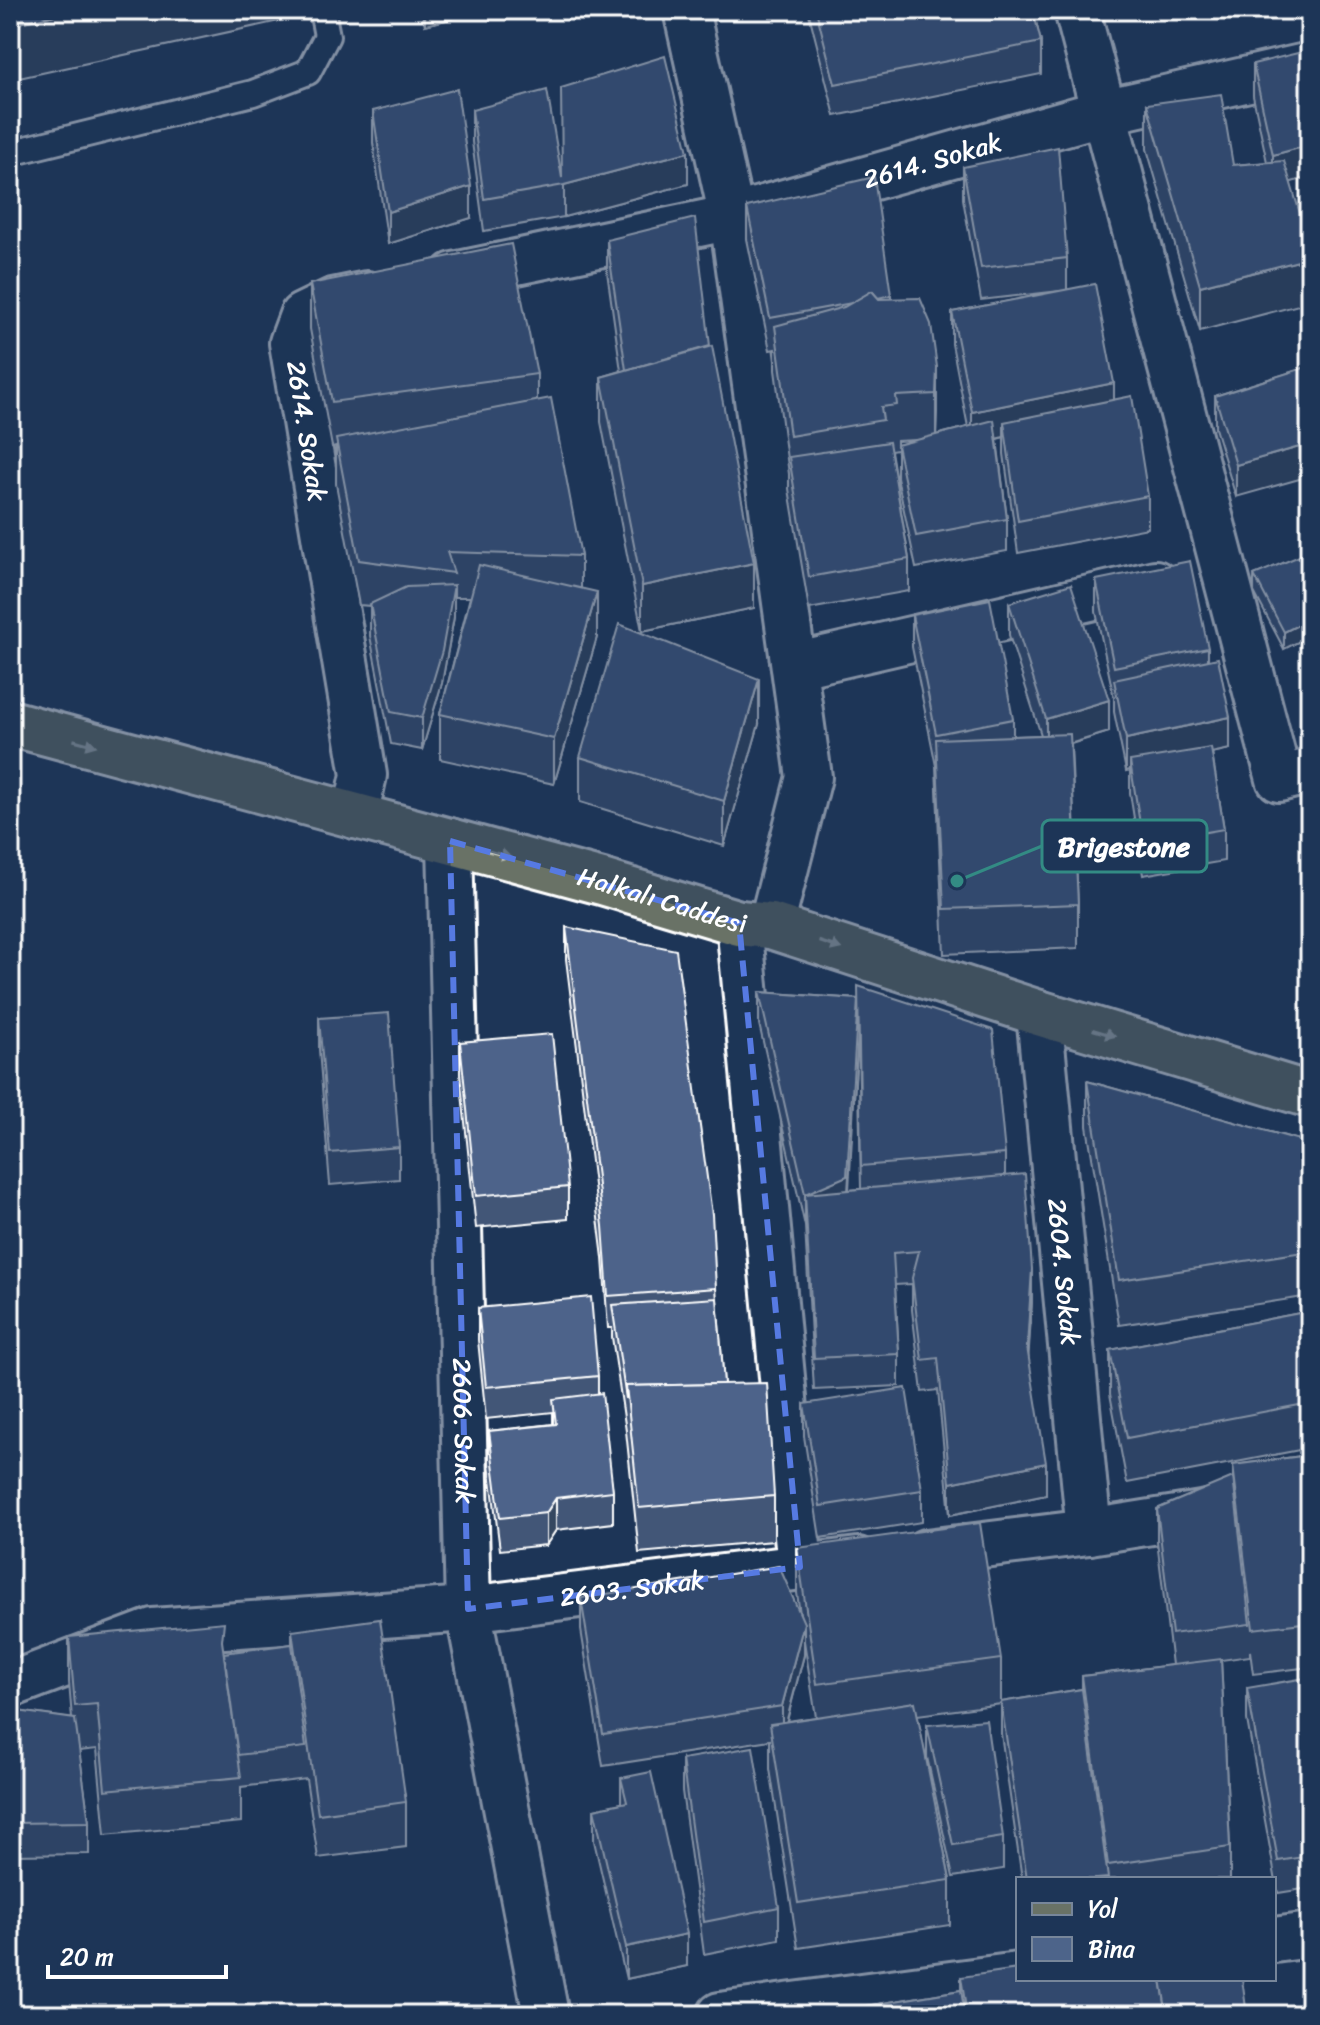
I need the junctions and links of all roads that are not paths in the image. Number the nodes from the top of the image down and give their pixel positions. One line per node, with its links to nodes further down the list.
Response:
1 (322, 10): 6 (lane)
2 (686, 10): 7 (street)
3 (1077, 10): 5 (street)
4 (1310, 65): 5 (street, 2614. Sokak)
5 (1104, 112): 7 (street, 2614. Sokak); 9 (street)
6 (10, 153)
7 (732, 217): 11 (street); 14 (street, 2614. Sokak)
8 (1226, 407): 9 (street)
9 (1184, 417): 10 (street)
10 (1224, 567): 11 (street); 13 (street)
11 (794, 666): 16 (street)
12 (10, 723): 14 (main road, Halkalı Caddesi, one-way to 14)
13 (1310, 771)
14 (355, 816): 15 (main road, Halkalı Caddesi)
15 (450, 841): 16 (main road, Halkalı Caddesi, one-way to 16); 22 (street, 2606. Sokak)
16 (755, 924): 17 (main road, Halkalı Caddesi, one-way to 17); 21 (street)
17 (1039, 1013): 18 (main road, Halkalı Caddesi, one-way to 18); 20 (street, 2604. Sokak)
18 (1310, 1095)
19 (1310, 1500): 20 (street, 2603. Sokak)
20 (1089, 1532): 21 (street, 2603. Sokak)
21 (800, 1567): 22 (street, 2603. Sokak)
22 (468, 1609): 23 (street, 2603. Sokak); 27 (street, 2606. Sokak)
23 (10, 1685)
24 (1310, 1935): 25 (street)
25 (1276, 1940)
26 (1016, 1975): 28 (street)
27 (546, 2015)
28 (720, 2015)

